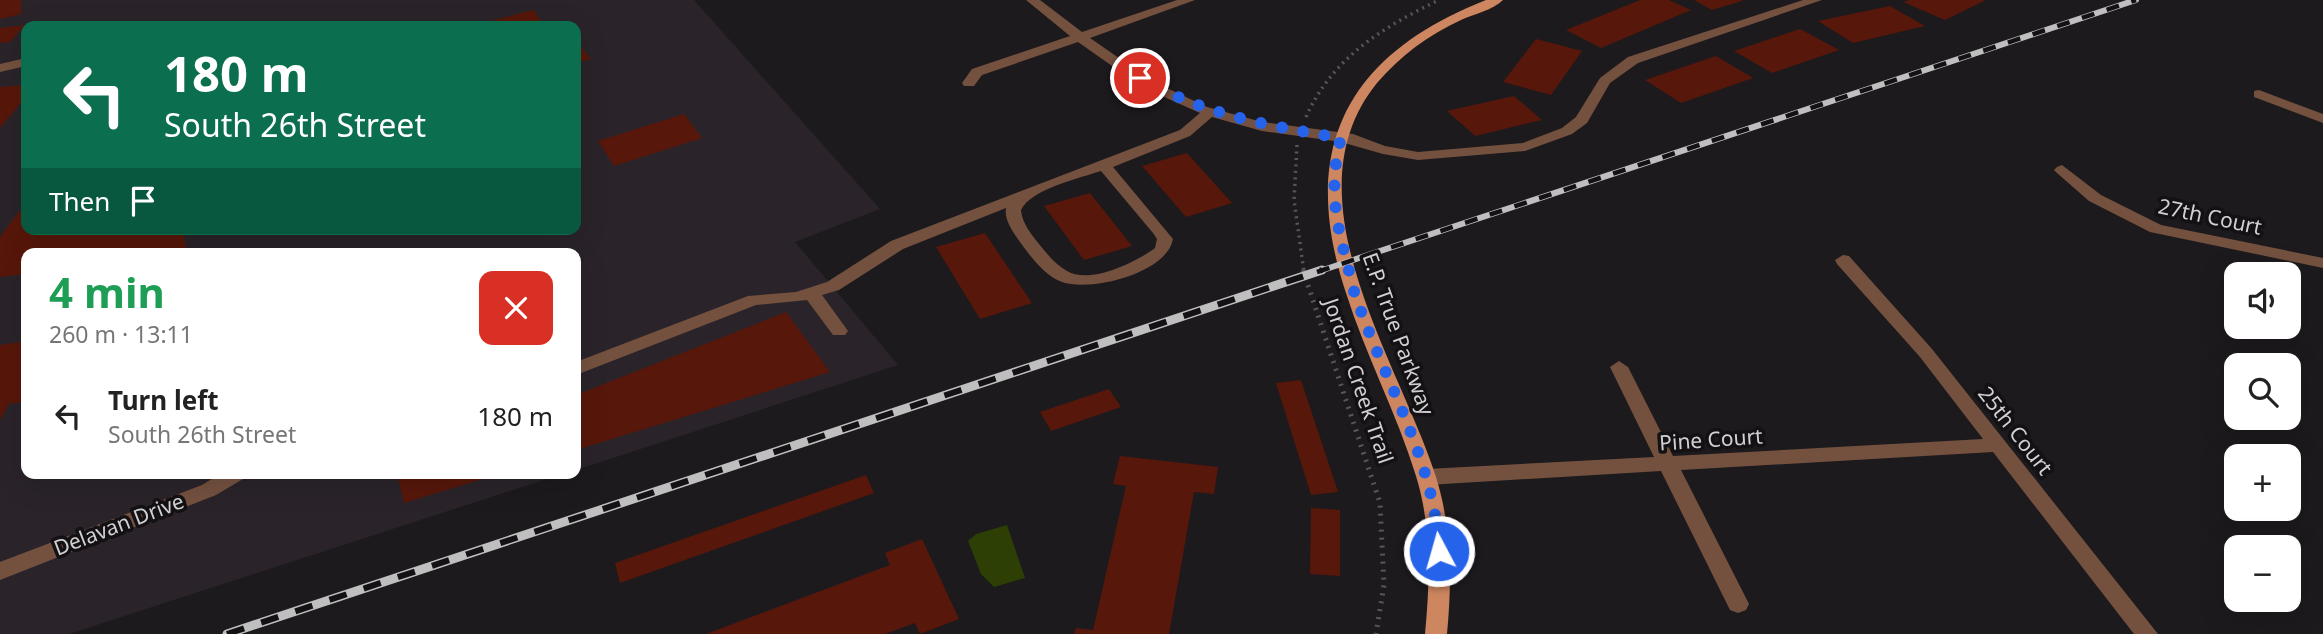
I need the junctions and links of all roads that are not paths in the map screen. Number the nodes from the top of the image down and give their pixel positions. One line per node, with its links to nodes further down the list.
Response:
1 (1032, 0): 5 (street)
2 (1189, 0): 5 (street)
3 (1497, 0): 12 (main road, E.P. True Parkway)
4 (1815, 0): 12 (street)
5 (1081, 37): 8 (street); 10 (street)
6 (21, 63): 7 (street)
7 (0, 68)
8 (969, 83)
9 (2259, 94): 11 (street)
10 (1210, 112): 12 (street); 13 (street)
11 (2323, 119)
12 (1341, 138): 24 (main road, E.P. True Parkway)
13 (1104, 165): 15 (street); 15 (street)
14 (2062, 170): 17 (street, 27th Court)
15 (1032, 192): 18 (street)
16 (1843, 260): 22 (street, 25th Court)
17 (2323, 263)
18 (811, 293): 19 (street); 20 (street)
19 (839, 331)
20 (581, 367)
21 (1619, 367): 23 (street)
22 (1998, 445): 23 (street, Pine Court); 29 (street, 25th Court)
23 (1668, 465): 24 (street, Pine Court); 27 (street)
24 (1427, 477): 28 (main road, E.P. True Parkway)
25 (228, 479): 26 (street, Delavan Drive)
26 (0, 571)
27 (1738, 604)
28 (1436, 634)
29 (2147, 634)

